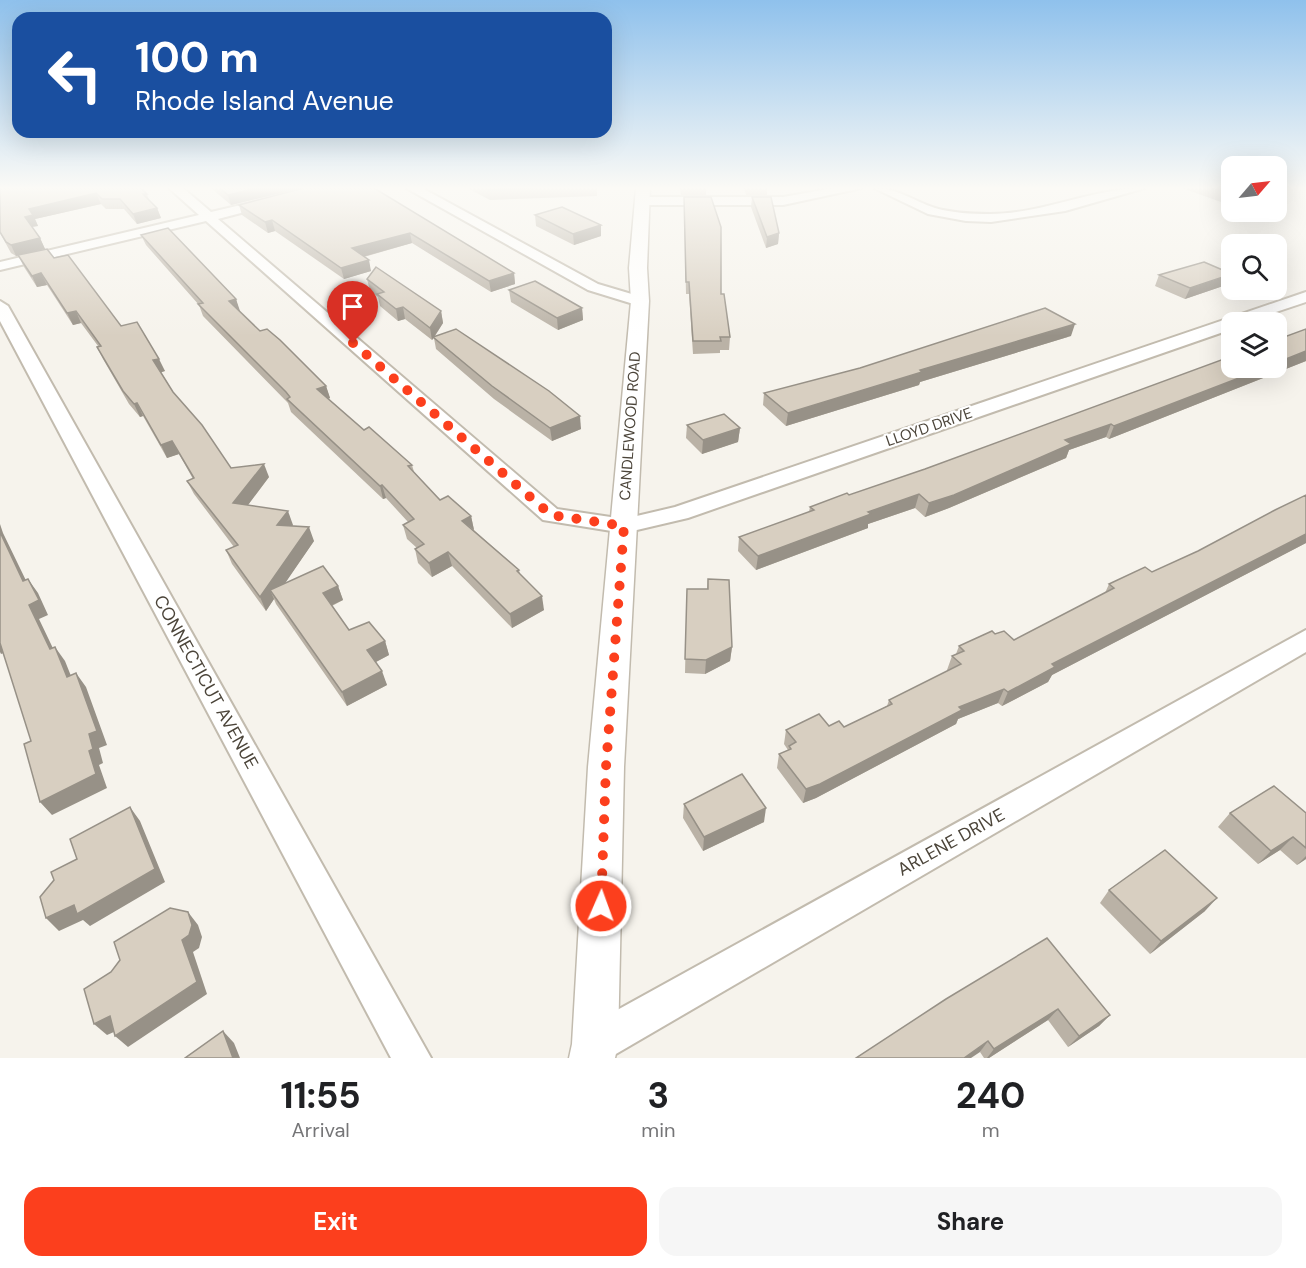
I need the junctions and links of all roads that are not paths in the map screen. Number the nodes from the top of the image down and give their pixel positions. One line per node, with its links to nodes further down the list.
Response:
1 (125, 237): 5 (street)
2 (231, 237): 11 (street)
3 (502, 237): 7 (street)
4 (641, 237): 7 (street, CANDLEWOOD ROAD)
5 (0, 266)
6 (1306, 297): 9 (street, LLOYD DRIVE)
7 (640, 301): 11 (street, CANDLEWOOD ROAD)
8 (0, 306): 14 (street, CONNECTICUT AVENUE)
9 (1262, 312)
10 (1221, 326): 11 (street, LLOYD DRIVE)
11 (624, 526): 13 (street, CANDLEWOOD ROAD)
12 (1306, 640): 13 (street, ARLENE DRIVE)
13 (594, 1051)
14 (412, 1058)

